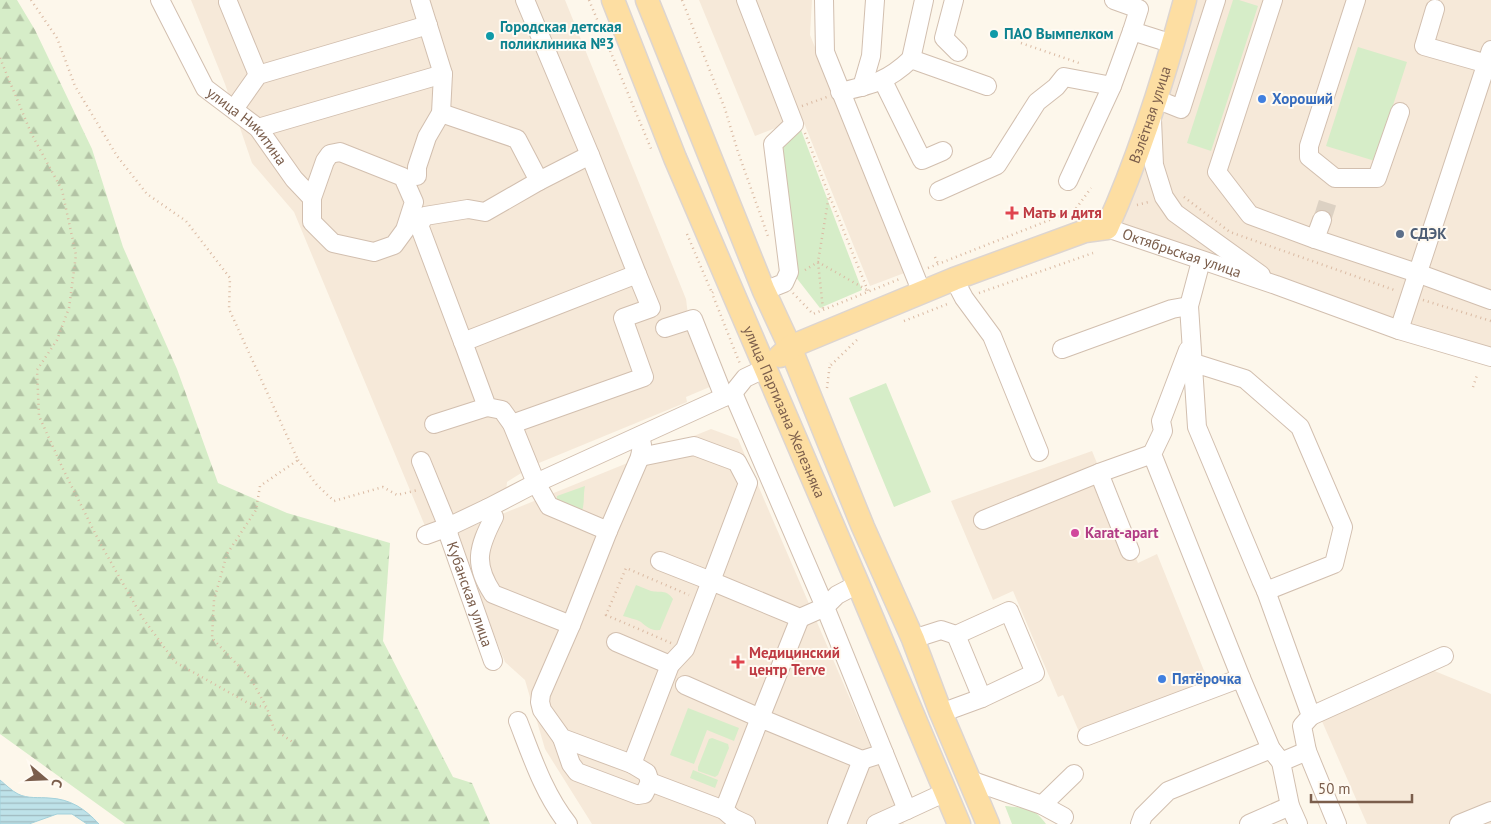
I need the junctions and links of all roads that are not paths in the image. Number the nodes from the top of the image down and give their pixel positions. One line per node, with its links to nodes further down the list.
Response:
1 (160, 0): 32 (street, улица Никитина)
2 (420, 0): 18 (street)
3 (525, 0): 37 (street)
4 (613, 0): 63 (main road, улица Партизана Железняка)
5 (647, 0): 52 (main road, улица Партизана Железняка)
6 (746, 0): 52 (street)
7 (824, 0): 30 (street)
8 (875, 0): 29 (street)
9 (924, 0): 22 (street)
10 (954, 0): 21 (street)
11 (1114, 0): 19 (street)
12 (1185, 0): 20 (main road, Взлётная улица)
13 (1216, 0): 31 (street)
14 (1273, 0): 45 (street)
15 (1356, 0): 33 (street)
16 (230, 1): 25 (street)
17 (1435, 9): 23 (street)
18 (428, 25): 24 (street); 25 (street)
19 (1132, 31): 20 (street); 28 (street)
20 (1173, 44): 31 (main road, Взлётная улица)
21 (958, 52)
22 (910, 59): 26 (street); 27 (street)
23 (1490, 59): 48 (street)
24 (443, 74): 34 (street); 35 (street)
25 (258, 75): 32 (street)
26 (883, 81): 29 (street); 36 (street)
27 (987, 86)
28 (1112, 86): 40 (street); 41 (street)
29 (862, 87): 30 (street)
30 (840, 92): 50 (street)
31 (1154, 106): 44 (main road, Взлётная улица); 51 (street)
32 (234, 109): 35 (street, улица Никитина)
33 (1400, 112)
34 (441, 113): 38 (street); 39 (street)
35 (258, 128): 42 (street, улица Никитина)
36 (943, 151)
37 (590, 156): 39 (street); 49 (street)
38 (417, 176)
39 (539, 180): 57 (street)
40 (1068, 181)
41 (939, 191)
42 (312, 198): 42 (street)
43 (1322, 220): 45 (street)
44 (1107, 228): 46 (street, Октябрьская улица); 47 (main road, Октябрьская улица)
45 (1315, 239): 48 (street)
46 (1201, 261): 51 (street, Октябрьская улица); 54 (street)
47 (946, 272): 50 (main road, Октябрьская улица); 69 (street)
48 (1417, 273): 53 (street); 56 (street)
49 (637, 274): 57 (street); 67 (street)
50 (918, 283): 59 (main road, Октябрьская улица)
51 (1276, 285): 56 (street, Октябрьская улица)
52 (764, 291): 59 (main road, улица Партизана Железняка)
53 (1491, 300)
54 (1189, 306): 58 (street); 60 (street)
55 (665, 328): 64 (street)
56 (1399, 330): 61 (street, Октябрьская улица)
57 (463, 342): 65 (street)
58 (1190, 344): 62 (street); 70 (street)
59 (790, 347): 63 (main road, Октябрьская улица); 89 (main road, улица Партизана Железняка)
60 (1062, 349)
61 (1491, 357)
62 (1191, 362): 84 (street); 84 (street)
63 (766, 368): 64 (street); 83 (main road, улица Партизана Железняка)
64 (729, 395): 68 (street); 85 (street)
65 (487, 407): 66 (street); 67 (street)
66 (434, 424)
67 (512, 424): 74 (street)
68 (640, 436): 71 (street); 74 (street)
69 (1039, 452)
70 (1152, 454): 73 (street); 94 (street)
71 (640, 457): 78 (street); 82 (street)
72 (422, 461): 77 (street, Кубанская улица)
73 (1099, 473): 76 (street); 80 (street)
74 (536, 483): 75 (street); 78 (street)
75 (488, 508): 77 (street); 87 (street)
76 (983, 520)
77 (448, 527): 79 (street); 92 (street, Кубанская улица)
78 (608, 530): 87 (street)
79 (426, 534)
80 (1130, 551)
81 (660, 561): 82 (street)
82 (711, 581): 86 (street); 93 (street)
83 (858, 584): 85 (street); 110 (main road, улица Партизана Железняка)
84 (1266, 591): 98 (street)
85 (825, 607): 86 (street); 104 (street)
86 (800, 618): 99 (street)
87 (571, 625): 102 (street)
88 (956, 635): 89 (street); 96 (street); 96 (street)
89 (912, 639): 97 (main road, улица Партизана Железняка)
90 (616, 642): 93 (street)
91 (1444, 656): 98 (street)
92 (492, 660)
93 (670, 665): 107 (street)
94 (1241, 678): 101 (street); 105 (street)
95 (685, 685): 99 (street)
96 (982, 698): 97 (street)
97 (941, 713): 109 (main road, улица Партизана Железняка)
98 (1311, 716): 103 (street)
99 (760, 718): 106 (street); 113 (street)
100 (518, 722): 117 (street)
101 (1087, 736)
102 (562, 738): 107 (street); 107 (street)
103 (1307, 751): 105 (street); 126 (street)
104 (884, 753): 106 (street); 114 (street)
105 (1276, 756): 112 (street); 123 (street)
106 (862, 760): 119 (street)
107 (645, 771): 113 (street)
108 (1074, 774): 111 (street)
109 (970, 780): 111 (street); 122 (main road, улица Партизана Железняка)
110 (946, 792): 114 (street); 121 (main road, улица Партизана Железняка)
111 (1042, 805): 116 (street)
112 (1290, 806): 124 (street); 125 (street)
113 (724, 810): 118 (street)
114 (907, 810): 120 (street)
115 (1491, 811): 127 (street)
116 (1064, 817)
117 (568, 824)
118 (746, 824)
119 (837, 824)
120 (876, 824)
121 (959, 824)
122 (988, 824)
123 (1140, 824)
124 (1249, 824)
125 (1298, 824)
126 (1337, 824)
127 (1458, 824)

